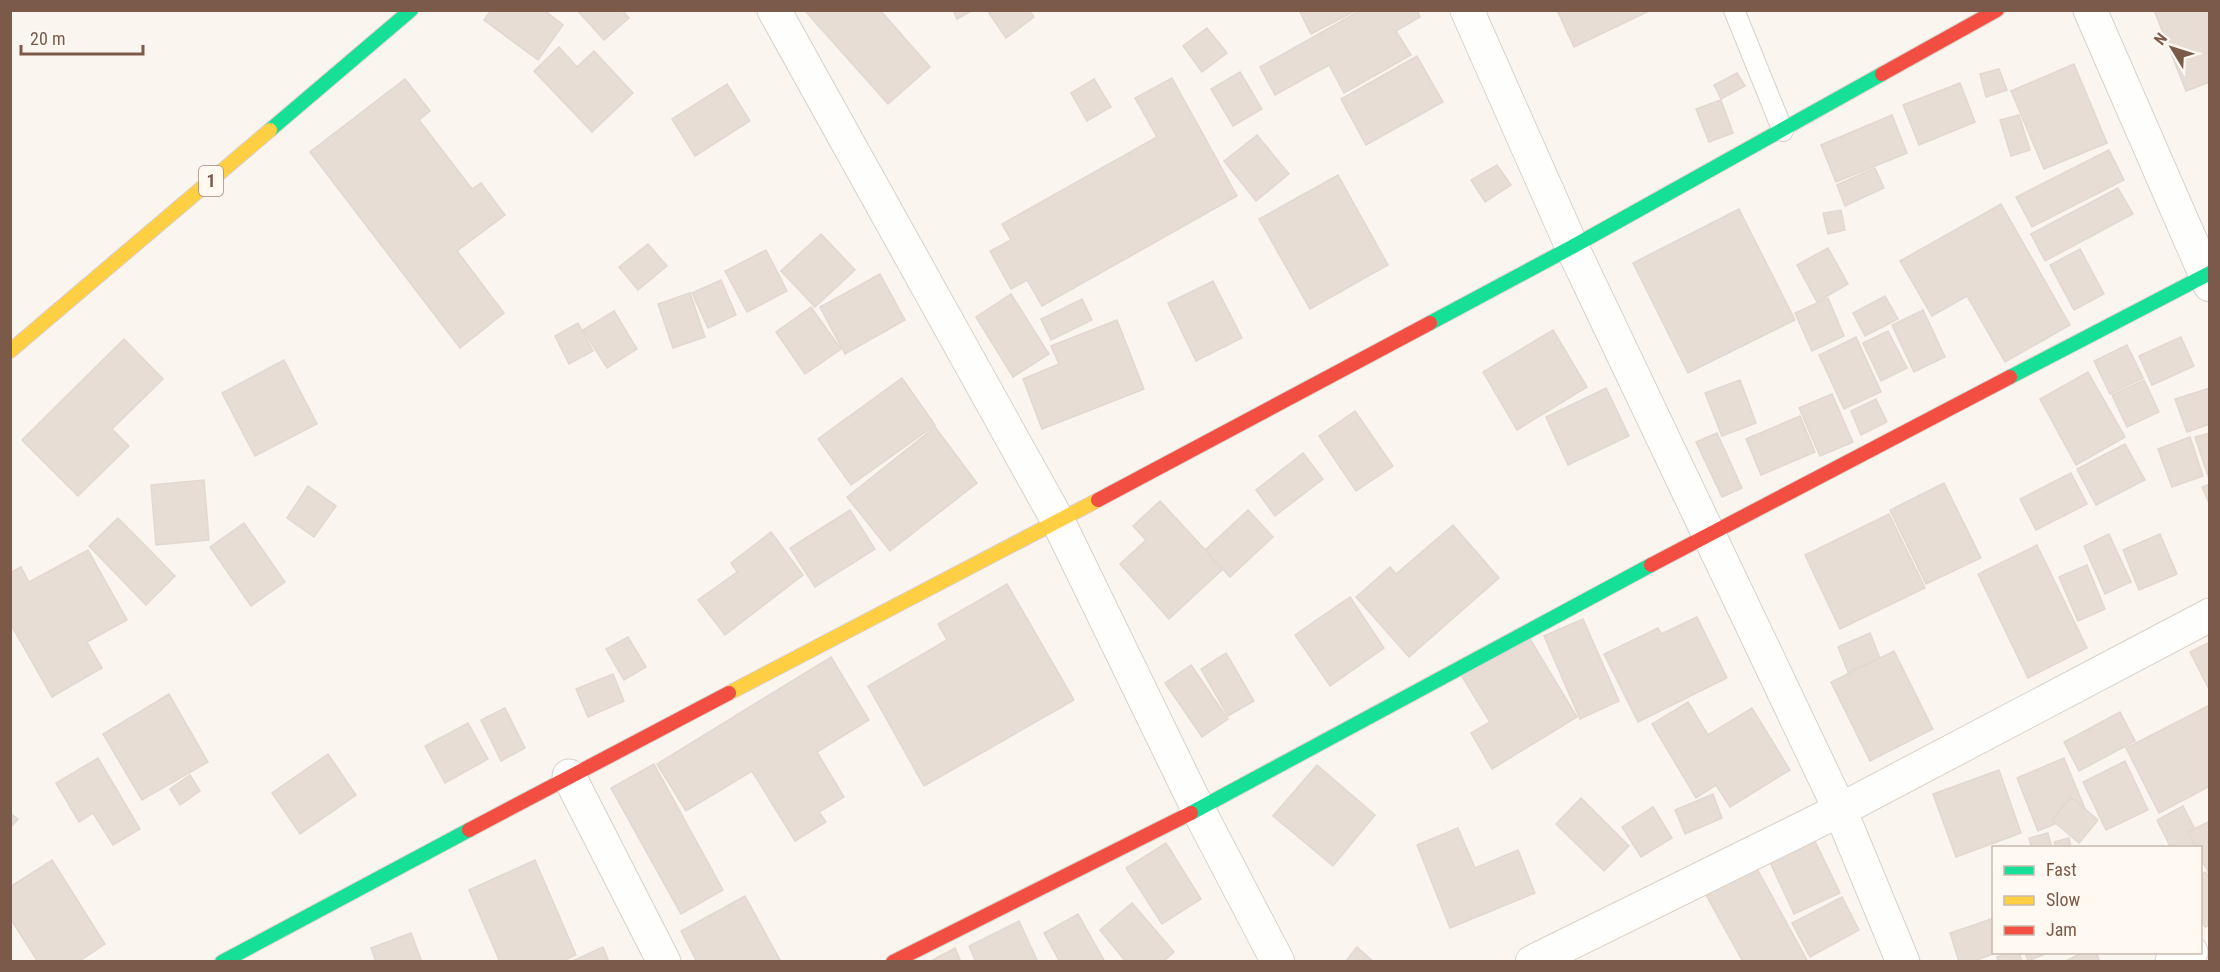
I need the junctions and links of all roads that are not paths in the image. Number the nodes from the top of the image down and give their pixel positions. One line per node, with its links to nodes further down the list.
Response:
1 (411, 10): 10 (main road, 1)
2 (774, 10): 11 (street)
3 (1467, 10): 8 (street)
4 (1734, 10): 7 (lane)
5 (1997, 10): 7 (main road)
6 (2090, 10): 9 (street)
7 (1783, 131): 8 (main road)
8 (1572, 247): 11 (main road); 12 (street)
9 (2208, 278): 12 (main road)
10 (10, 351)
11 (1058, 521): 14 (main road); 15 (street)
12 (1709, 534): 15 (main road); 16 (street)
13 (2210, 615): 16 (street)
14 (569, 776): 18 (main road); 19 (street)
15 (1198, 808): 20 (main road); 21 (street)
16 (1840, 810): 22 (street); 23 (street)
17 (2187, 954): 24 (street)
18 (222, 962)
19 (664, 962)
20 (893, 962)
21 (1278, 962)
22 (1532, 962)
23 (1903, 962)
24 (2172, 962)

